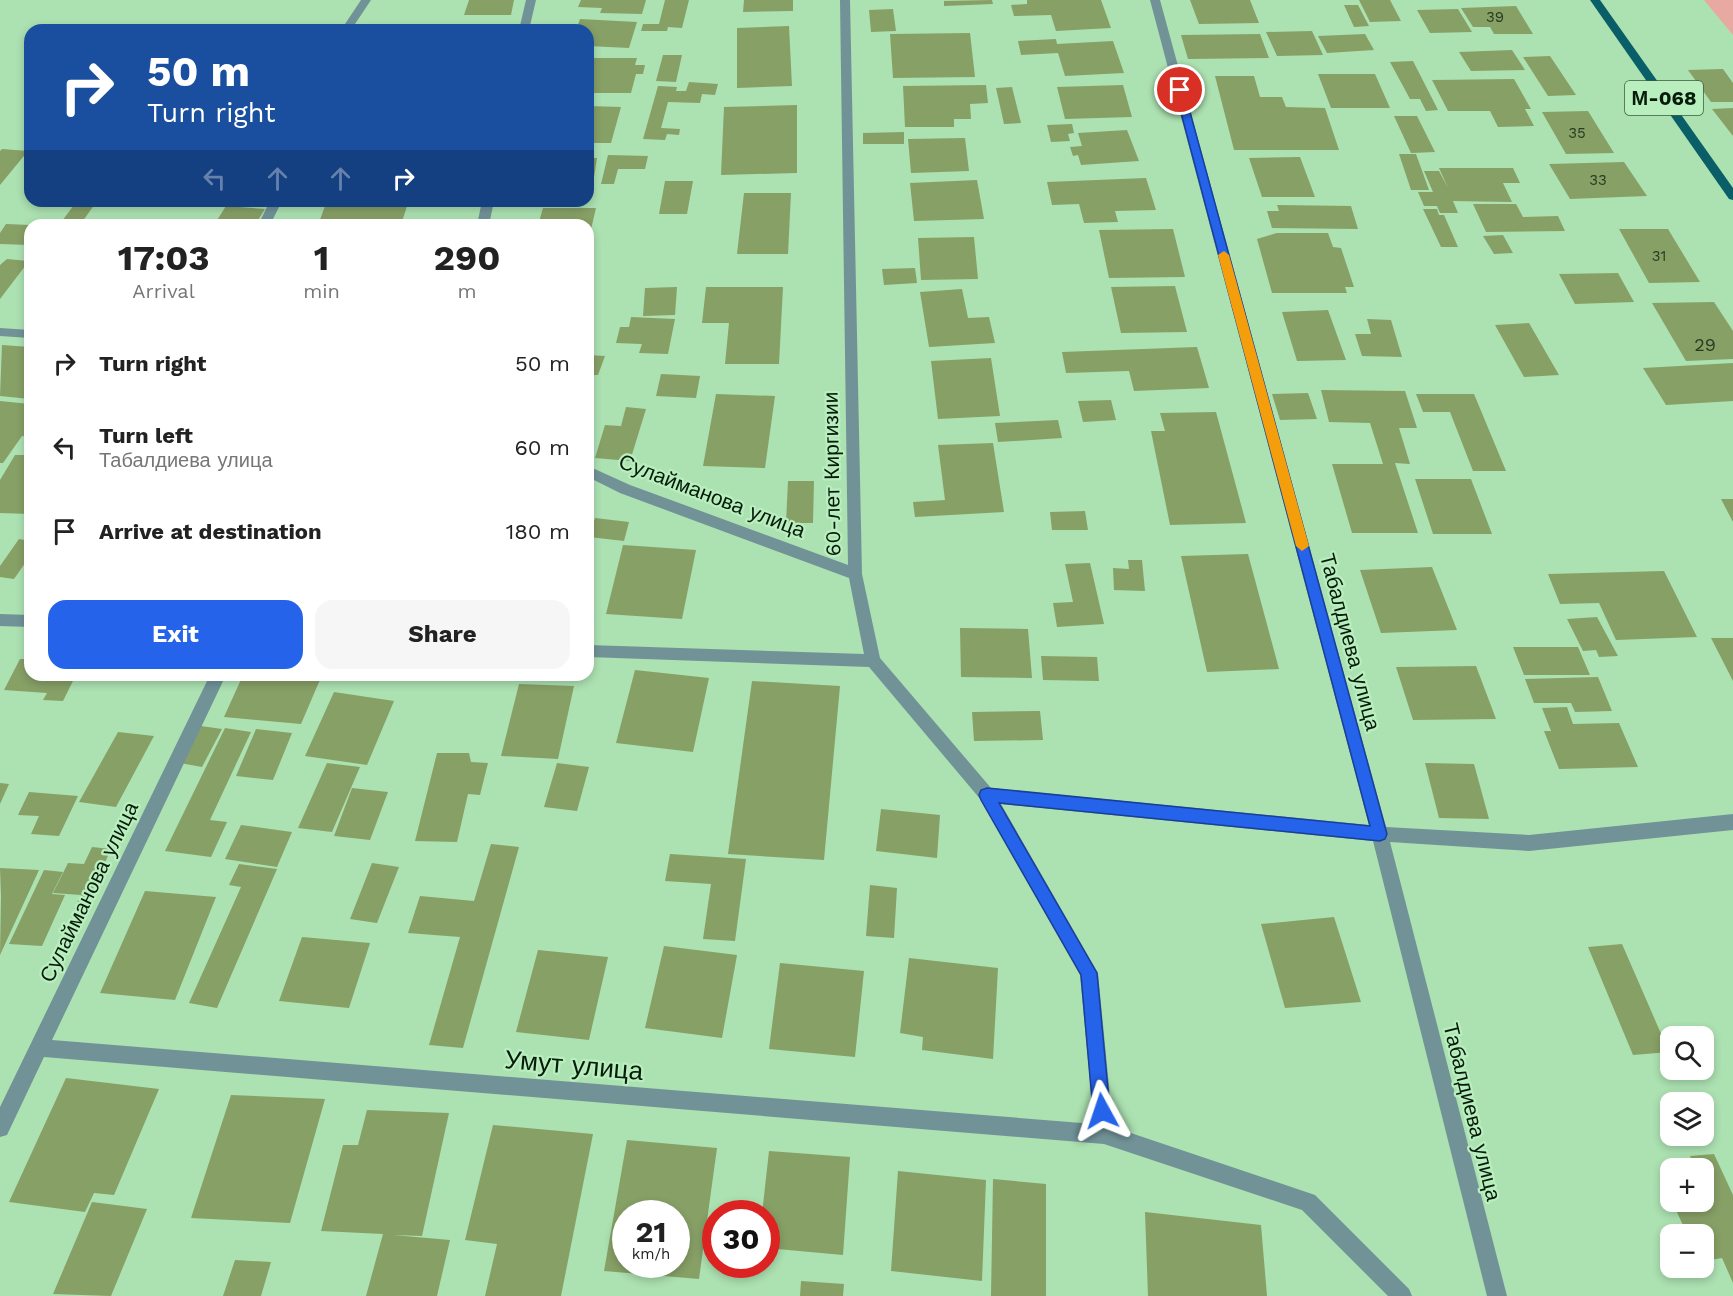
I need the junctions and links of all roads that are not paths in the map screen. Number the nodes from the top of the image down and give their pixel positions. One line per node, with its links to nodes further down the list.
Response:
1 (366, 0): 6 (street)
2 (531, 0): 7 (street)
3 (845, 0): 12 (street, 60-лет Киргизии)
4 (1155, 0): 20 (street, Табалдиева улица)
5 (1595, 0): 8 (main road, М-068)
6 (350, 24)
7 (525, 24)
8 (1733, 196)
9 (0, 332): 10 (street)
10 (24, 334)
11 (594, 474): 12 (street, Сулайманова улица)
12 (855, 574): 16 (street, 60-лет Киргизии)
13 (0, 620): 14 (street)
14 (24, 621)
15 (594, 651): 16 (street)
16 (873, 661): 18 (street)
17 (215, 681): 21 (street, Сулайманова улица)
18 (987, 795): 20 (street); 23 (street)
19 (1733, 822): 20 (street)
20 (1380, 834): 25 (street, Табалдиева улица)
21 (40, 1047): 22 (street, Сулайманова улица); 23 (street, Умут улица)
22 (0, 1128)
23 (1104, 1134): 24 (street, Умут улица)
24 (1402, 1296)
25 (1497, 1296)

